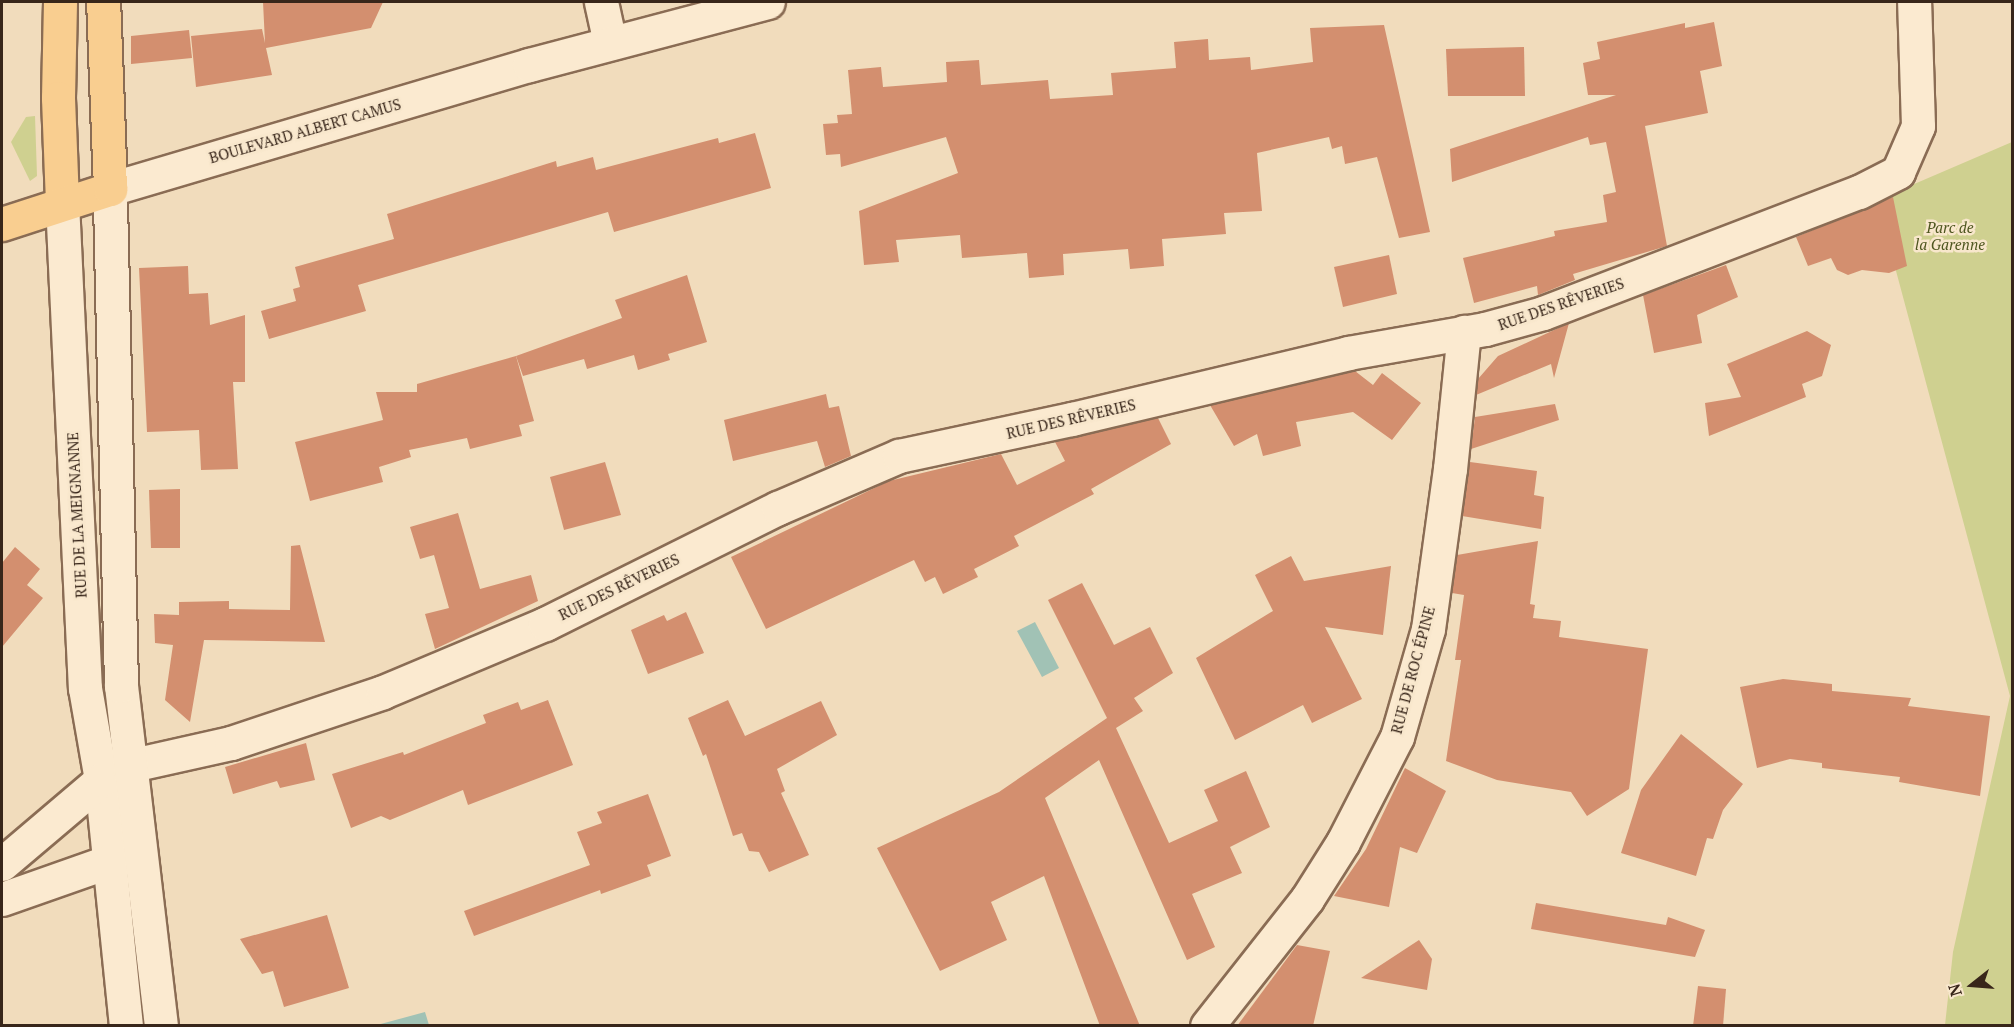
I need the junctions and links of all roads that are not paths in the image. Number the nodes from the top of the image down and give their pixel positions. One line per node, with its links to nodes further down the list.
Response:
1 (60, 2): 8 (main road, RUE DE LA MEIGNANNE)
2 (103, 2): 7 (main road, RUE DE LA MEIGNANNE)
3 (601, 2): 6 (street)
4 (768, 2): 6 (street, BOULEVARD ALBERT CAMUS)
5 (1914, 2): 10 (street, RUE DES RÊVERIES)
6 (610, 43): 7 (street, BOULEVARD ALBERT CAMUS)
7 (110, 189): 8 (main road, BOULEVARD ALBERT CAMUS); 11 (street, RUE DE LA MEIGNANNE)
8 (62, 202): 9 (main road, BOULEVARD ALBERT CAMUS); 11 (street, RUE DE LA MEIGNANNE)
9 (2, 224)
10 (1458, 332): 11 (street, RUE DES RÊVERIES); 18 (street, RUE DE ROC ÉPINE)
11 (115, 773): 12 (street, RUE DE LA MEIGNANNE); 13 (street, RUE DE LA MEIGNANNE); 14 (street)
12 (140, 850): 13 (street); 17 (street, RUE DE LA MEIGNANNE)
13 (109, 861): 15 (street); 16 (street, RUE DE LA MEIGNANNE)
14 (2, 864)
15 (2, 899)
16 (126, 1026)
17 (160, 1026)
18 (1207, 1026)

